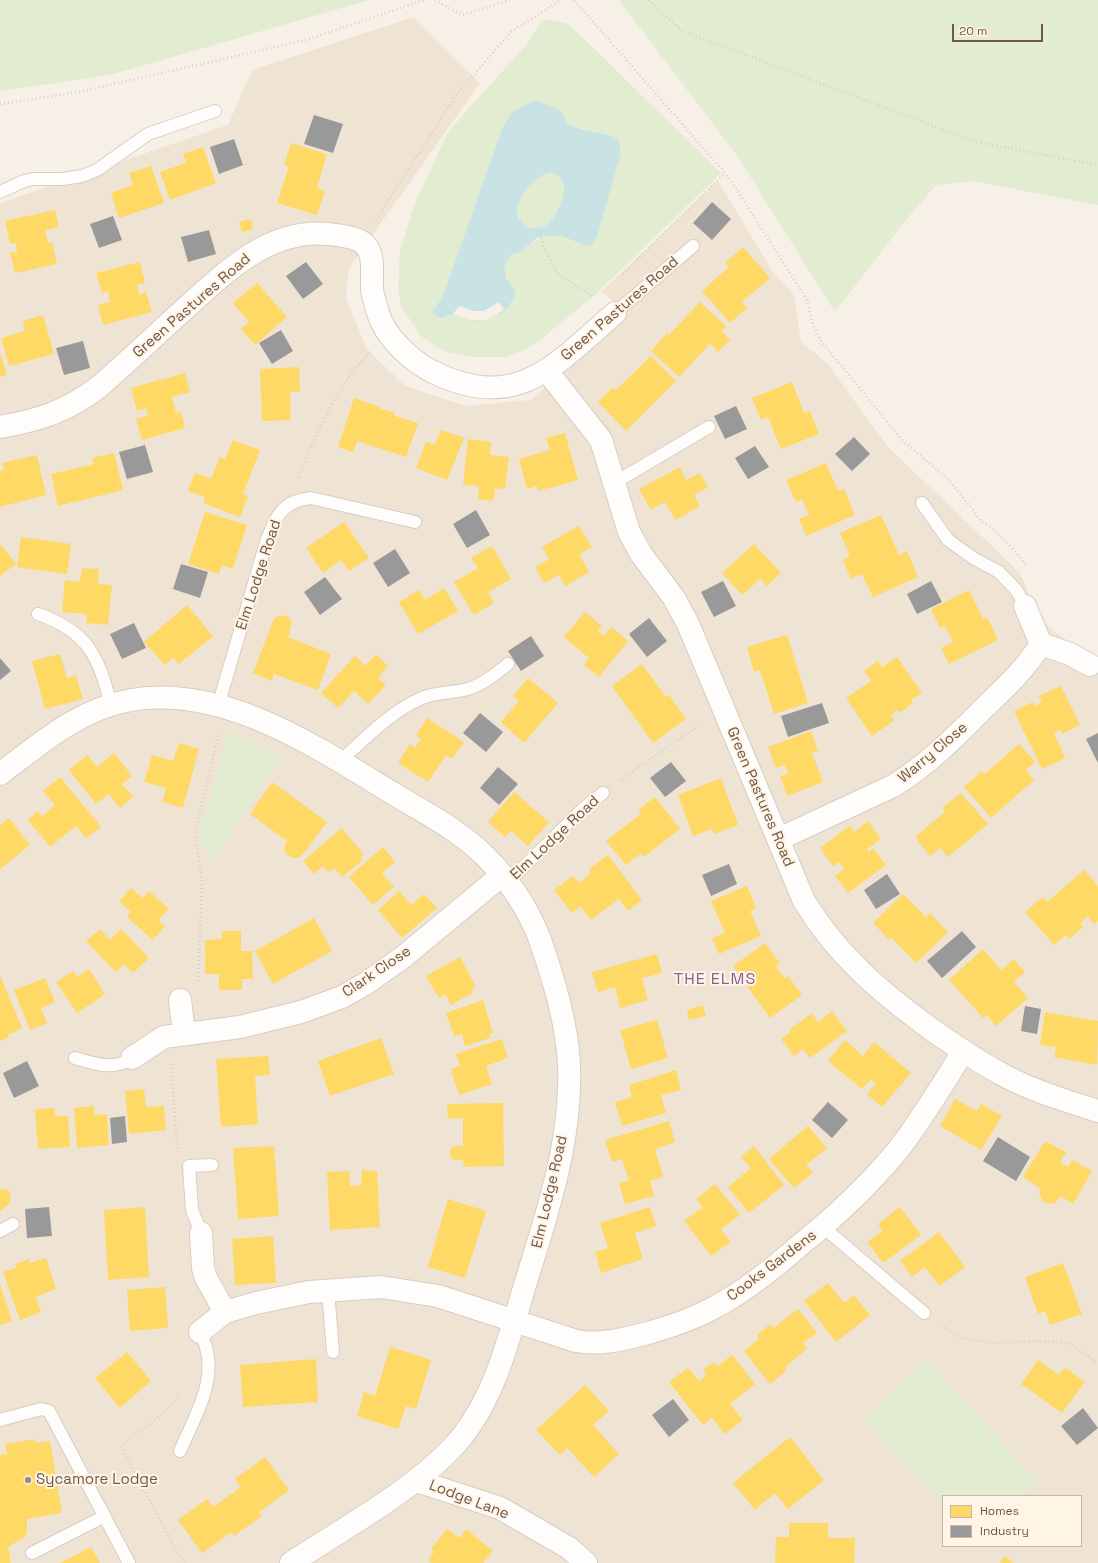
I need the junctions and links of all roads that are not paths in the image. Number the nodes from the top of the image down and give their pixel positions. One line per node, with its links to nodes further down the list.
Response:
1 (215, 111): 2 (lane)
2 (0, 192)
3 (693, 246): 4 (lane, Green Pastures Road)
4 (615, 313): 5 (street, Green Pastures Road)
5 (547, 371): 6 (street, Green Pastures Road); 8 (street, Green Pastures Road)
6 (0, 427)
7 (709, 427): 8 (lane)
8 (614, 483): 21 (street, Green Pastures Road)
9 (922, 503): 11 (lane)
10 (415, 522): 17 (lane, Elm Lodge Road)
11 (1025, 606): 13 (street)
12 (38, 614): 16 (lane)
13 (1041, 644): 15 (street); 21 (street, Warry Close)
14 (508, 664): 18 (lane)
15 (1094, 668)
16 (111, 705): 17 (street, Elm Lodge Road); 19 (street, Elm Lodge Road)
17 (222, 707): 18 (street, Elm Lodge Road)
18 (340, 761): 22 (street, Elm Lodge Road)
19 (0, 774)
20 (603, 793): 22 (lane, Elm Lodge Road)
21 (779, 839): 25 (street, Green Pastures Road)
22 (505, 879): 24 (street, Clark Close); 37 (street, Elm Lodge Road)
23 (180, 1000): 24 (street)
24 (176, 1034): 27 (street, Clark Close)
25 (963, 1052): 28 (street, Green Pastures Road); 31 (street, Cooks Gardens)
26 (75, 1058): 27 (lane, Clark Close)
27 (132, 1058)
28 (1098, 1111)
29 (212, 1165): 33 (lane)
30 (13, 1224): 32 (lane)
31 (823, 1227): 36 (lane, Cooks Gardens); 37 (street, Cooks Gardens)
32 (0, 1231)
33 (201, 1233): 35 (street)
34 (328, 1290): 35 (street, Cooks Gardens); 37 (street, Cooks Gardens); 39 (lane)
35 (225, 1312): 38 (street)
36 (924, 1313)
37 (514, 1322): 42 (street, Elm Lodge Road)
38 (200, 1332): 41 (lane)
39 (333, 1352)
40 (0, 1420): 43 (lane)
41 (180, 1451)
42 (417, 1481): 46 (street, Lodge Lane); 47 (street, Lodge Lane)
43 (105, 1516): 44 (lane); 45 (lane)
44 (32, 1553)
45 (129, 1563)
46 (291, 1563)
47 (586, 1563)

